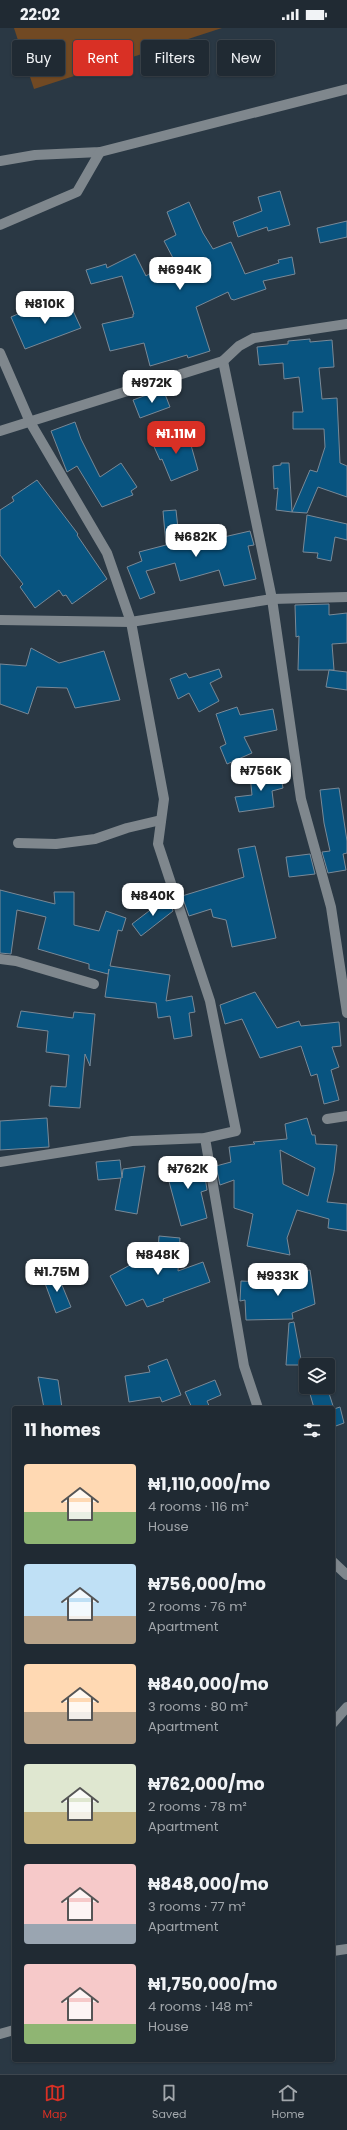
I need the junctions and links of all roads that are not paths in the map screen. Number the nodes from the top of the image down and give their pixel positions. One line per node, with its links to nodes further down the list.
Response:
1 (347, 89): 2 (street)
2 (100, 152): 3 (street); 4 (street)
3 (0, 161)
4 (0, 225)
5 (347, 324): 7 (street)
6 (0, 353): 8 (street)
7 (223, 361): 8 (street); 11 (street)
8 (30, 422): 9 (street); 13 (street)
9 (0, 431)
10 (347, 597): 11 (street)
11 (272, 599): 13 (street); 18 (street)
12 (0, 620): 13 (street)
13 (131, 622): 14 (street)
14 (161, 820): 15 (street); 21 (street)
15 (18, 843)
16 (0, 960): 17 (street)
17 (94, 984)
18 (347, 1013)
19 (347, 1116): 20 (street)
20 (327, 1119)
21 (205, 1138): 22 (street); 23 (street)
22 (0, 1162)
23 (257, 1406)
24 (335, 1564): 25 (street)
25 (347, 1575)
26 (347, 1707): 27 (street)
27 (335, 1721)
28 (347, 1949): 29 (street)
29 (335, 1951)
30 (12, 2031): 31 (street)
31 (0, 2034)

